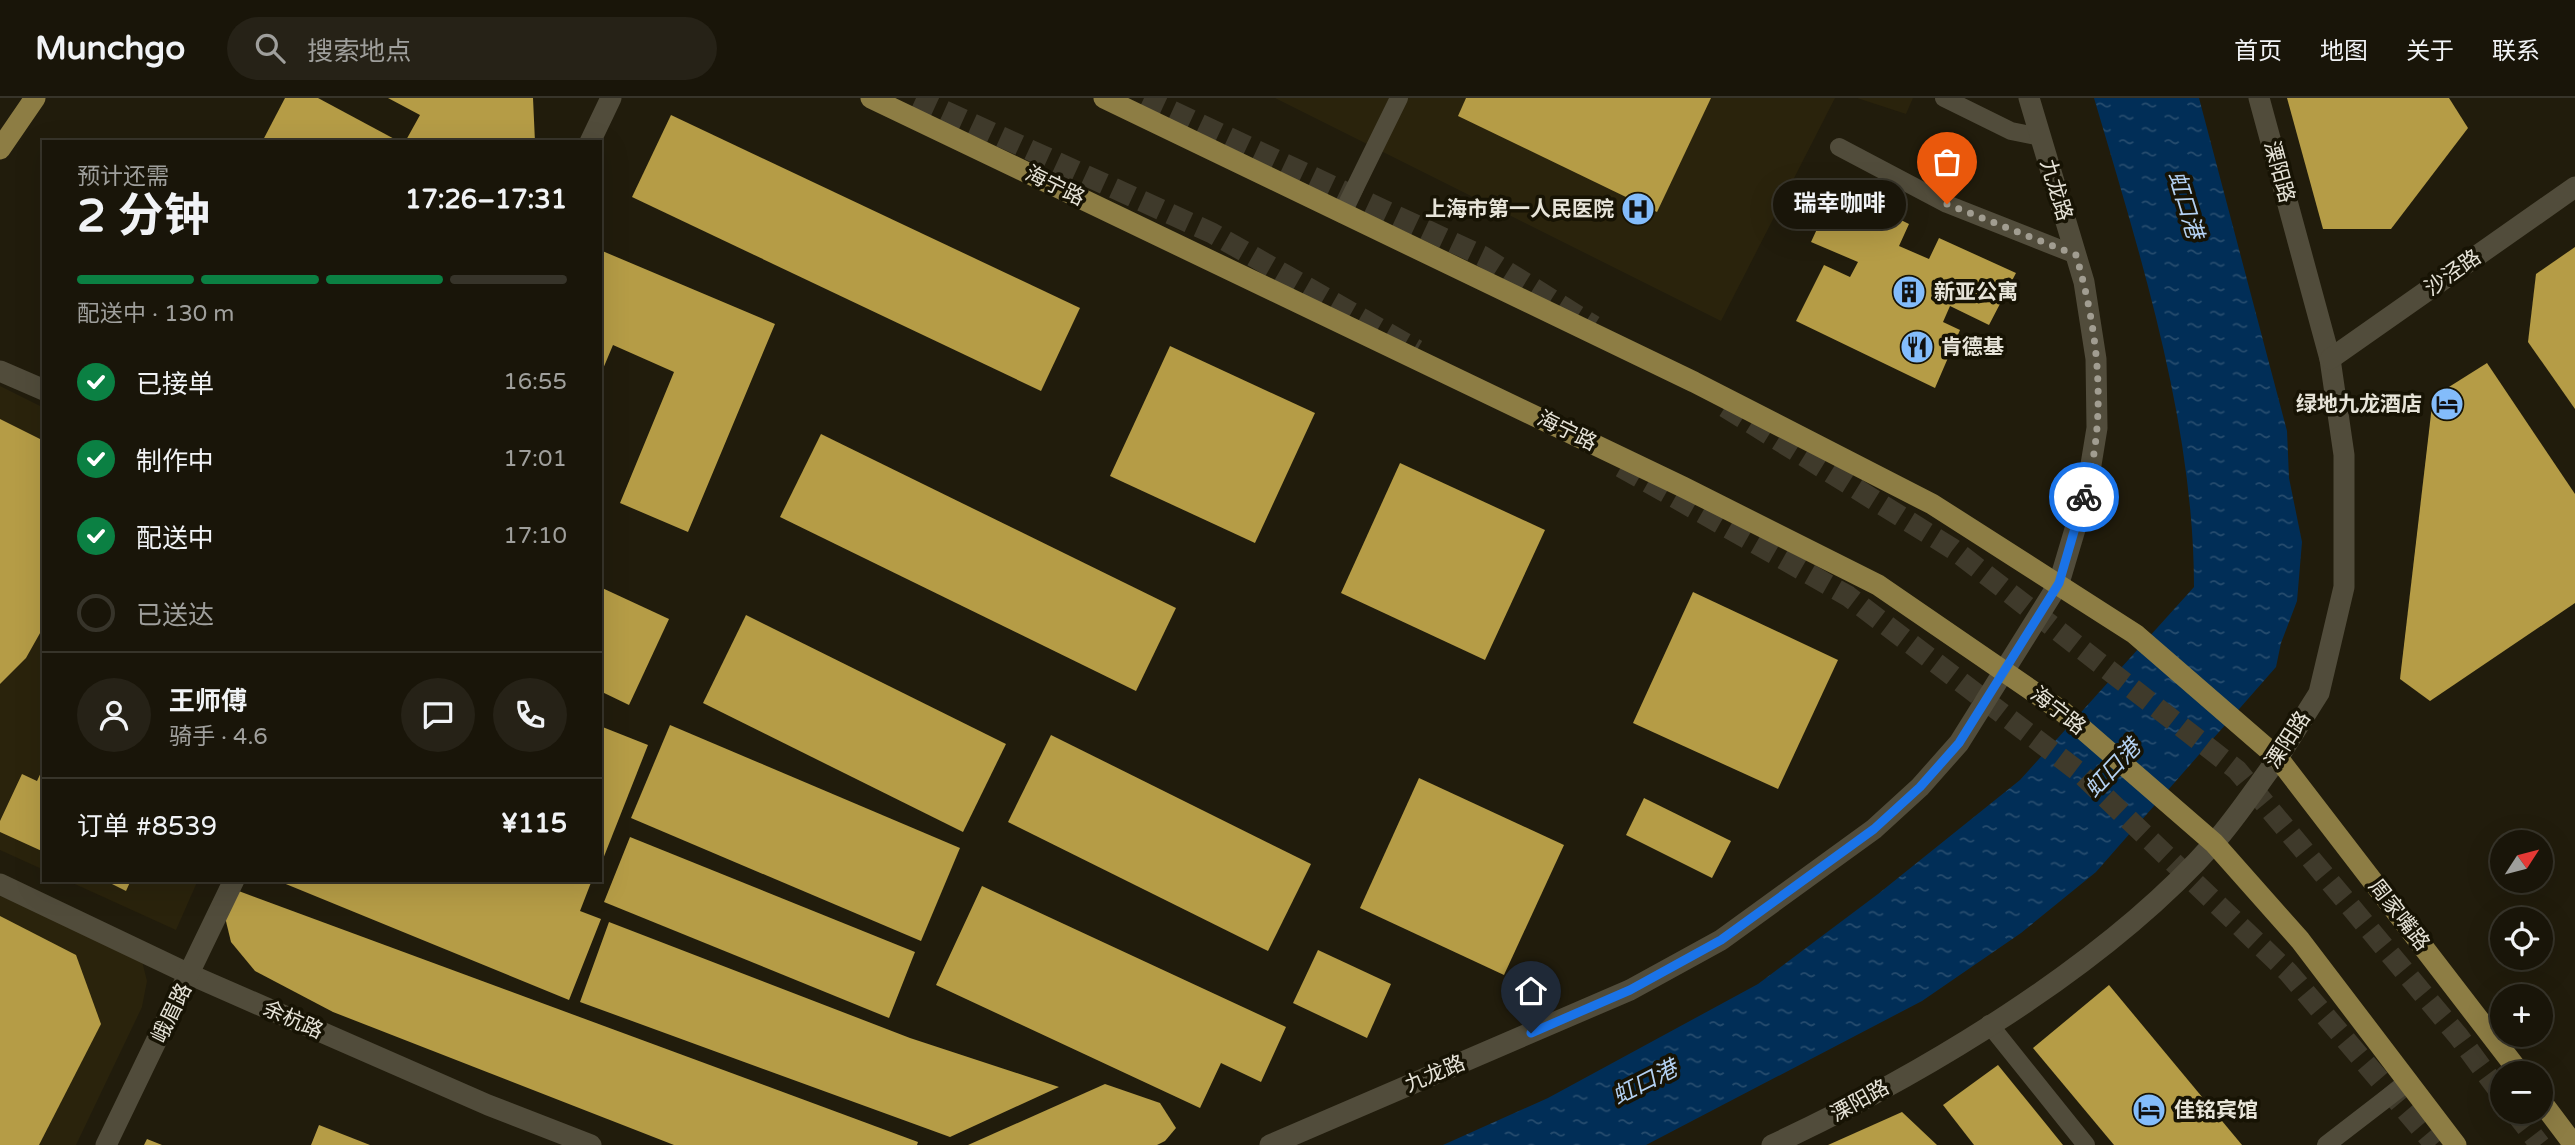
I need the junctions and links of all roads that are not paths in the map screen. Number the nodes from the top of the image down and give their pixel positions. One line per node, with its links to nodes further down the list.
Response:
1 (42, 98): 9 (main road)
2 (611, 98): 11 (street)
3 (871, 98): 21 (main road, 海宁路)
4 (1104, 98): 15 (main road)
5 (1399, 98): 15 (lane)
6 (1944, 98): 10 (lane)
7 (2029, 98): 10 (street, 九龙路)
8 (2259, 98): 17 (street, 溧阳路)
9 (29, 107): 13 (main road)
10 (2041, 138): 16 (street, 九龙路)
11 (591, 140)
12 (1839, 147): 16 (lane)
13 (0, 149)
14 (2575, 187): 17 (street, 沙泾路)
15 (1342, 214): 20 (main road)
16 (2076, 255): 20 (street, 九龙路)
17 (2330, 359): 22 (street, 溧阳路)
18 (0, 371): 19 (street)
19 (42, 389)
20 (2059, 583): 21 (street, 九龙路); 22 (main road)
21 (2007, 671): 23 (main road, 海宁路); 33 (street, 九龙路)
22 (2278, 758): 23 (street, 溧阳路); 28 (main road, 周家嘴路)
23 (2214, 843): 27 (street, 溧阳路); 29 (main road)
24 (233, 882): 26 (street, 峨眉路)
25 (0, 884): 26 (street, 余杭路)
26 (191, 975): 31 (street, 峨眉路); 32 (street, 余杭路)
27 (1989, 1024): 34 (street, 溧阳路); 35 (lane)
28 (2511, 1061)
29 (2409, 1081): 36 (lane); 37 (main road)
30 (2553, 1117): 38 (main road)
31 (106, 1145)
32 (591, 1145)
33 (1270, 1145)
34 (1772, 1145)
35 (2086, 1145)
36 (2326, 1145)
37 (2456, 1145)
38 (2574, 1145)

